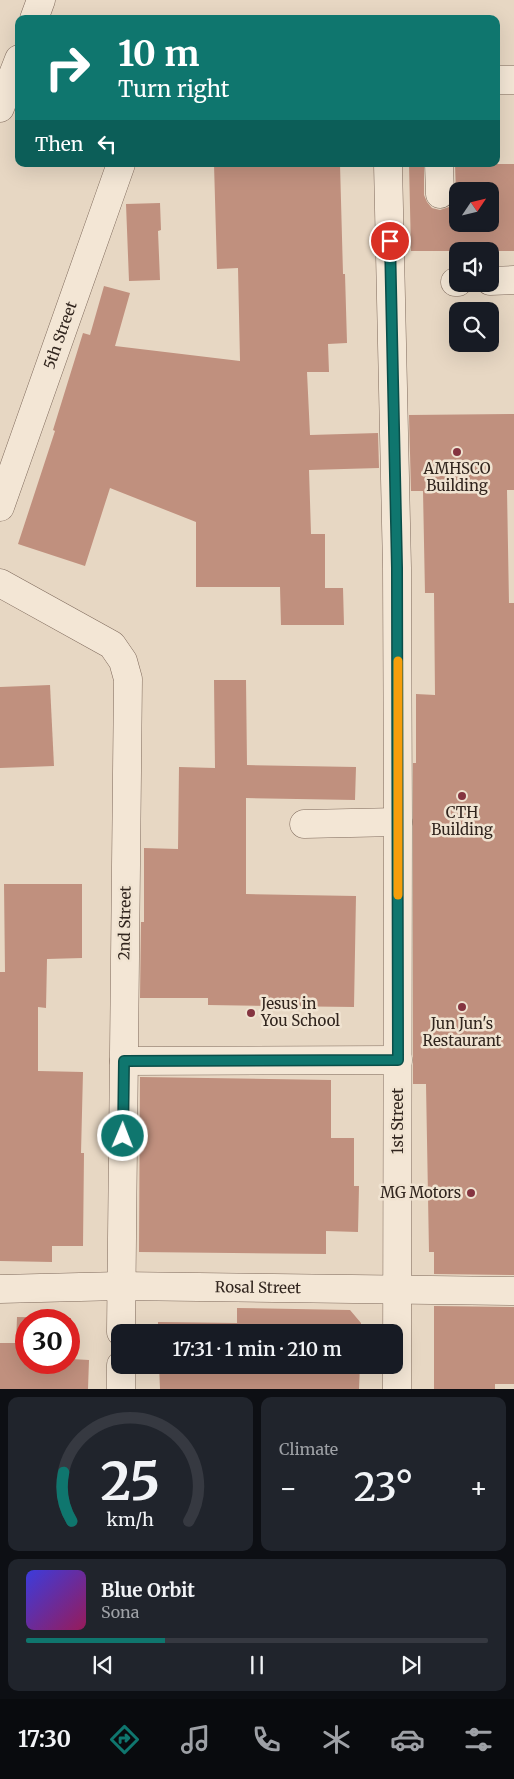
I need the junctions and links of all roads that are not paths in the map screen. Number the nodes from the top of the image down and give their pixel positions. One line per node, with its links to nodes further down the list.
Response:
1 (41, 0): 2 (street)
2 (35, 15)
3 (15, 74): 6 (street)
4 (500, 80): 5 (street)
5 (514, 80)
6 (7, 104)
7 (120, 167): 13 (street, 5th Street)
8 (388, 167): 15 (street, 1st Street)
9 (439, 167): 10 (street)
10 (440, 194)
11 (514, 280): 12 (street)
12 (499, 281)
13 (0, 507)
14 (0, 583): 18 (street, 2nd Street)
15 (398, 822): 16 (street); 17 (street, 1st Street)
16 (304, 824)
17 (398, 1060): 18 (street); 21 (street, 1st Street)
18 (124, 1061): 19 (street, 2nd Street)
19 (120, 1286): 20 (street, Rosal Street); 21 (street, Rosal Street); 23 (street, 2nd Street)
20 (0, 1289)
21 (397, 1290): 22 (street, Rosal Street); 26 (street, 1st Street)
22 (514, 1290)
23 (121, 1324)
24 (121, 1374): 25 (street)
25 (121, 1389)
26 (397, 1389)

